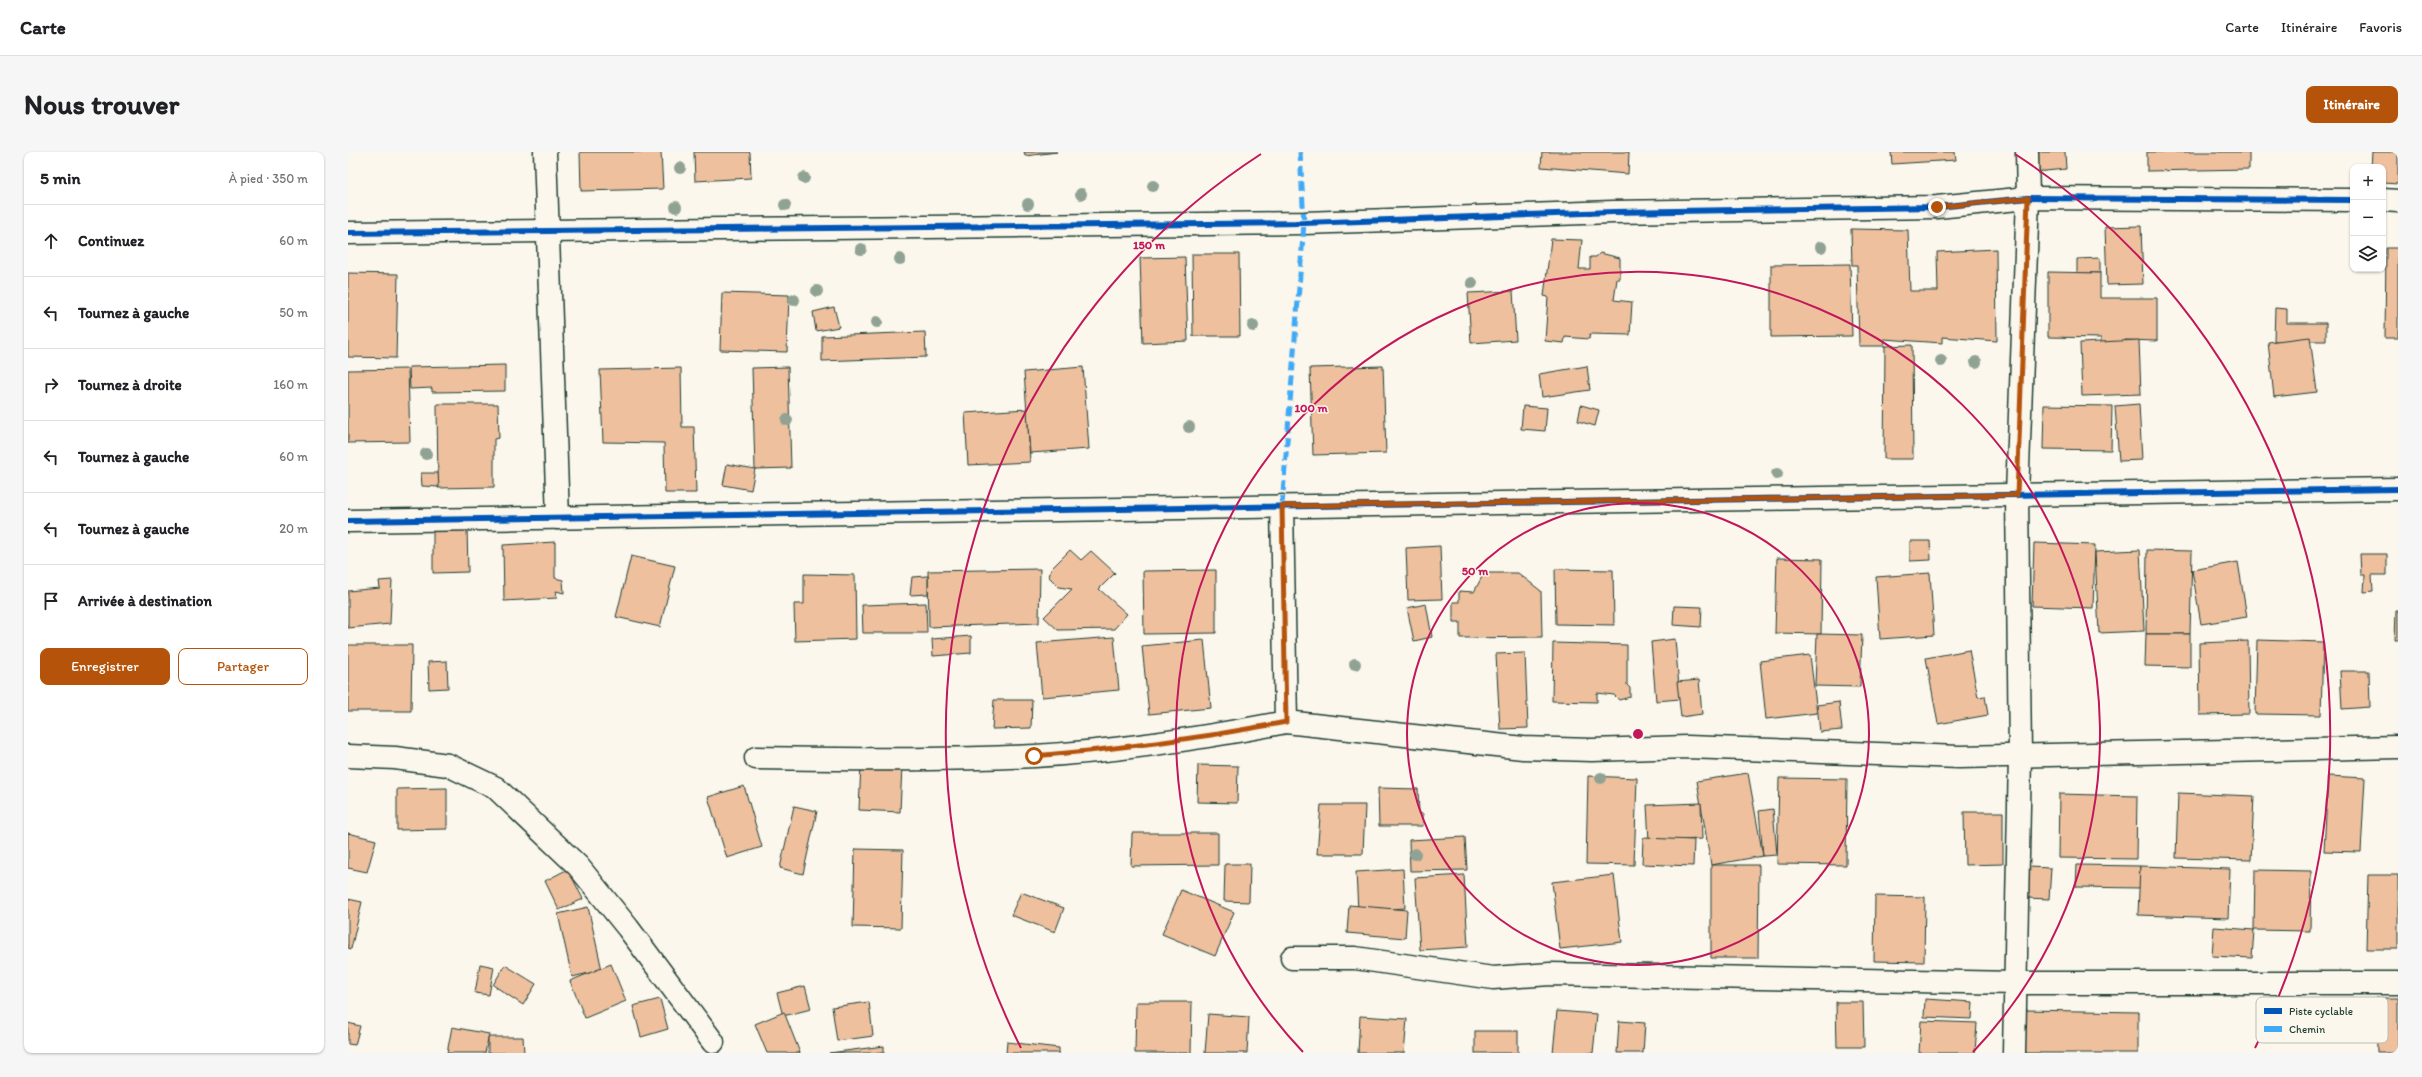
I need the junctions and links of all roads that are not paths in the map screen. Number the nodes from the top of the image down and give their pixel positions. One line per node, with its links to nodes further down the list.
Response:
1 (545, 152): 7 (street)
2 (2027, 152): 3 (street)
3 (2028, 198): 4 (street); 7 (street); 10 (street)
4 (2350, 200)
5 (2386, 200): 6 (street)
6 (2398, 200)
7 (547, 229): 8 (street); 12 (street)
8 (348, 233)
9 (2398, 489): 10 (street)
10 (2017, 495): 11 (street); 17 (street)
11 (1282, 506): 12 (street); 14 (street)
12 (558, 518): 13 (street)
13 (348, 521)
14 (1286, 722): 17 (street); 18 (street)
15 (2398, 747): 17 (street)
16 (348, 756): 22 (street)
17 (2020, 756): 20 (street)
18 (756, 758)
19 (1292, 958): 20 (street)
20 (2015, 983): 21 (street); 23 (street)
21 (2398, 983)
22 (713, 1042)
23 (2014, 1053)

